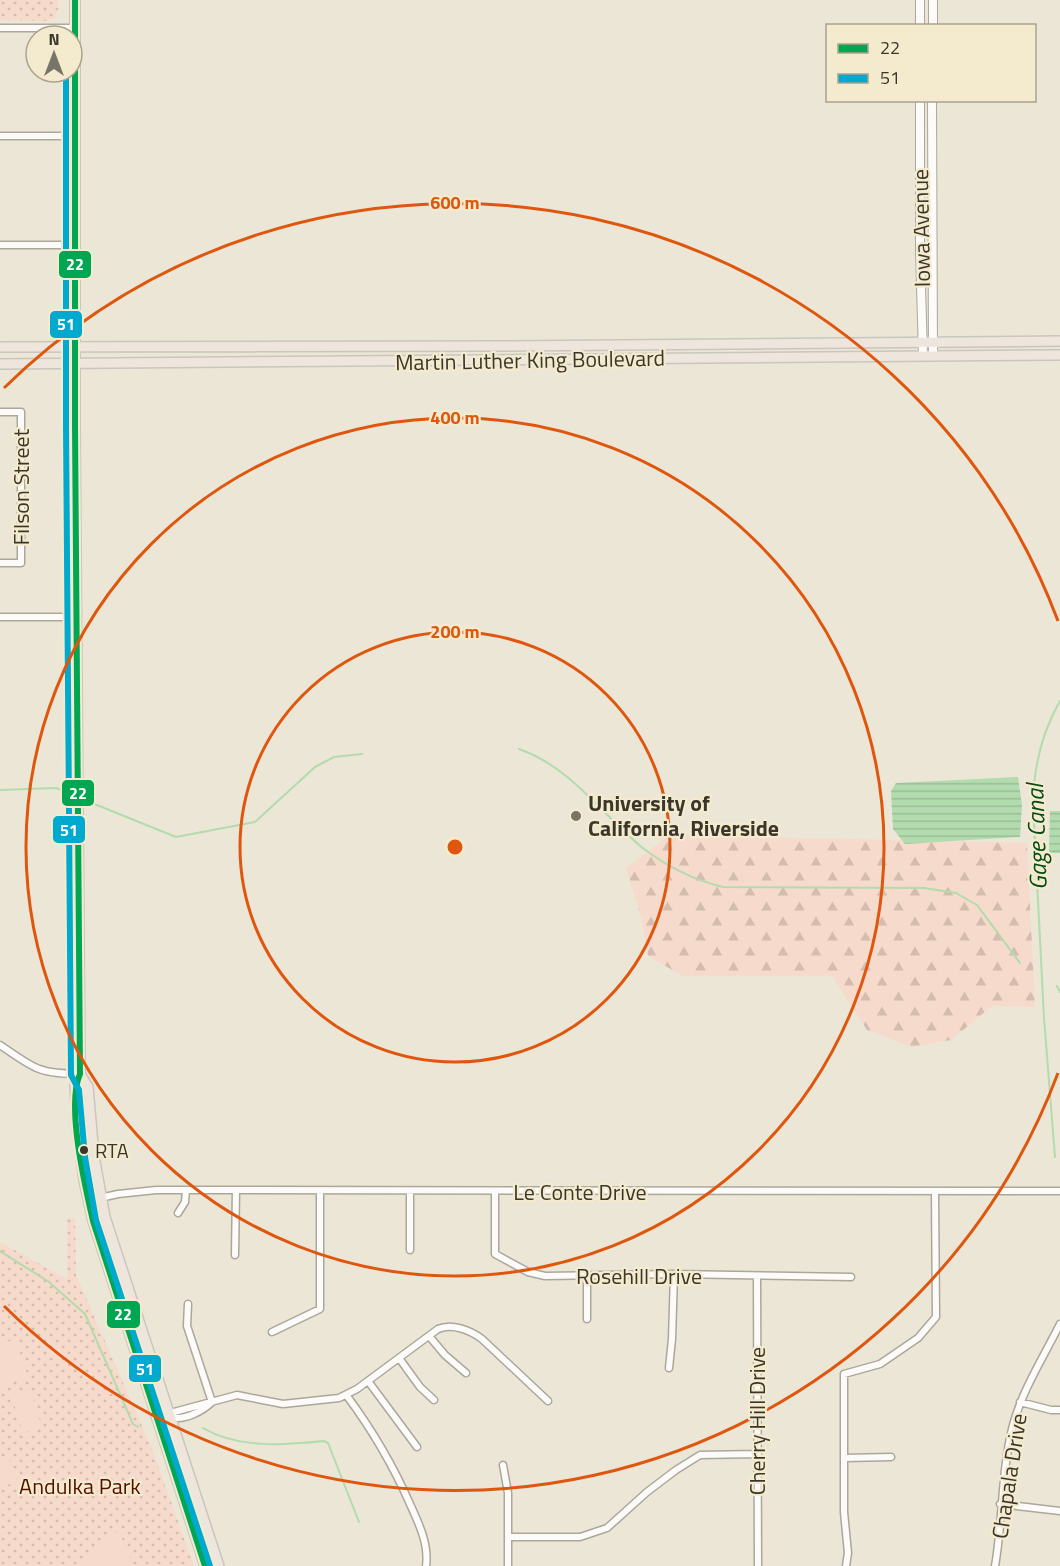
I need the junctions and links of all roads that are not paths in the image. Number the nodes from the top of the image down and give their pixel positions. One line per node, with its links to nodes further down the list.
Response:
1 (75, 0): 4 (main road)
2 (920, 0): 5 (street)
3 (933, 0): 6 (street)
4 (75, 24)
5 (920, 24)
6 (933, 24)
7 (0, 28): 8 (street)
8 (24, 28)
9 (74, 84): 13 (main road)
10 (920, 102): 17 (street, Iowa Avenue)
11 (932, 102): 18 (street, Iowa Avenue)
12 (0, 136): 13 (street)
13 (74, 136): 15 (main road)
14 (0, 245): 15 (street)
15 (75, 245): 20 (main road)
16 (1060, 340): 18 (main road, Martin Luther King Boulevard)
17 (921, 341): 18 (main road, Martin Luther King Boulevard); 20 (main road, Martin Luther King Boulevard); 21 (street, Iowa Avenue)
18 (933, 341): 21 (street, Iowa Avenue)
19 (0, 347): 20 (main road, Martin Luther King Boulevard)
20 (76, 347): 23 (main road)
21 (928, 355): 22 (main road, Martin Luther King Boulevard); 23 (main road, Martin Luther King Boulevard)
22 (1060, 355)
23 (76, 362): 24 (main road, Martin Luther King Boulevard); 28 (main road)
24 (0, 364)
25 (0, 412): 26 (street, Filson Street)
26 (0, 562)
27 (0, 616): 28 (street)
28 (77, 617): 30 (main road)
29 (0, 1045): 30 (street)
30 (80, 1074): 31 (main road); 39 (main road)
31 (79, 1146): 39 (main road); 41 (main road)
32 (186, 1190): 33 (street, Le Conte Drive); 39 (street, Le Conte Drive); 40 (street)
33 (236, 1190): 34 (street, Le Conte Drive); 43 (street)
34 (320, 1191): 35 (street, Le Conte Drive); 51 (street)
35 (410, 1191): 36 (street, Le Conte Drive); 42 (street)
36 (495, 1191): 38 (street, Le Conte Drive); 45 (street, Rosehill Drive)
37 (1060, 1191): 38 (street, Le Conte Drive)
38 (935, 1192): 67 (street)
39 (100, 1198): 41 (main road); 63 (main road)
40 (178, 1213)
41 (93, 1221): 72 (main road)
42 (410, 1250)
43 (234, 1255)
44 (674, 1274): 45 (street, Rosehill Drive); 46 (street, Rosehill Drive); 54 (street)
45 (587, 1276): 49 (street)
46 (757, 1276): 47 (street, Rosehill Drive); 65 (street, Cherry Hill Drive)
47 (851, 1277)
48 (189, 1304): 60 (street)
49 (587, 1319)
50 (1060, 1324): 61 (street, Chapala Drive)
51 (272, 1332)
52 (429, 1336): 53 (street); 55 (street); 59 (street)
53 (399, 1358): 56 (street); 58 (street)
54 (669, 1368)
55 (466, 1373)
56 (368, 1381): 57 (street); 64 (street)
57 (346, 1396): 60 (street); 74 (street)
58 (434, 1400)
59 (548, 1401)
60 (212, 1402): 63 (street)
61 (1020, 1402): 62 (street); 69 (street, Chapala Drive)
62 (1060, 1410)
63 (171, 1417): 73 (main road)
64 (417, 1447)
65 (758, 1454): 71 (street); 76 (street, Cherry Hill Drive)
66 (891, 1457): 67 (street)
67 (844, 1458): 77 (street)
68 (503, 1464): 71 (street)
69 (1000, 1504): 70 (street); 78 (street, Chapala Drive)
70 (1060, 1510)
71 (508, 1537): 75 (street)
72 (205, 1566)
73 (219, 1566)
74 (426, 1566)
75 (508, 1566)
76 (758, 1566)
77 (846, 1566)
78 (995, 1566)

